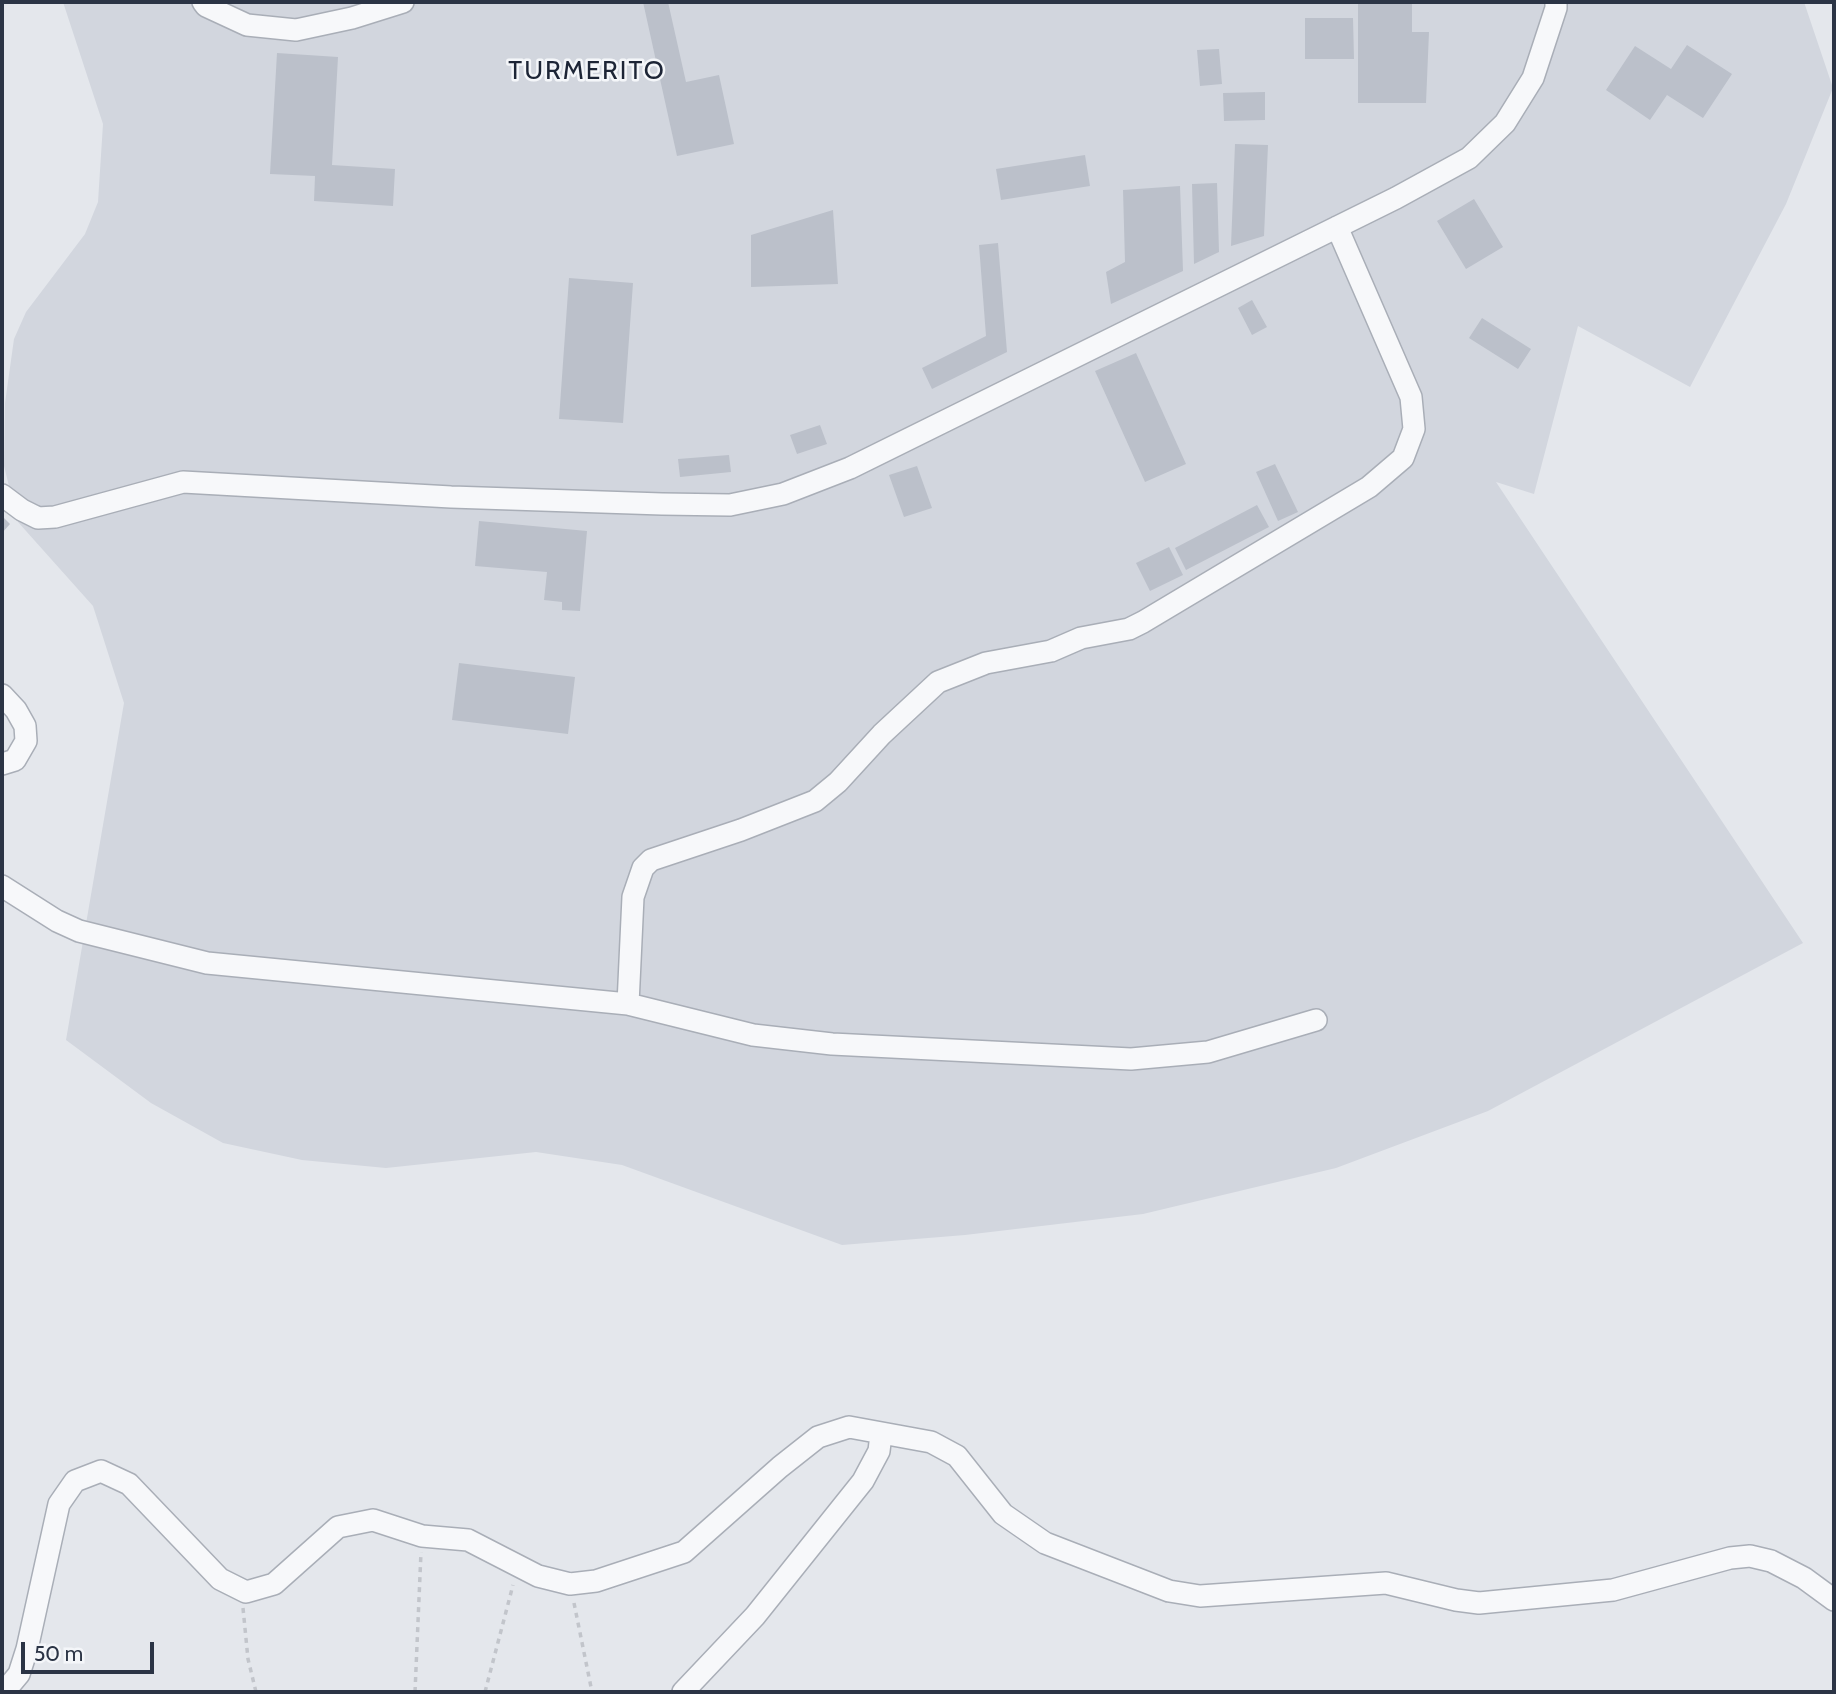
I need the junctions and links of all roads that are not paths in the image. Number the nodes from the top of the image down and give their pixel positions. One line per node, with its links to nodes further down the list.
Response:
1 (203, 2): 2 (street)
2 (402, 2)
3 (1556, 2): 4 (street)
4 (1337, 227): 5 (street); 9 (street)
5 (2, 495)
6 (2, 695): 7 (street)
7 (2, 764)
8 (2, 886): 9 (street)
9 (628, 1004): 10 (street)
10 (1316, 1020)
11 (881, 1434): 12 (street); 13 (street); 14 (street)
12 (1834, 1600)
13 (4, 1692)
14 (683, 1692)

